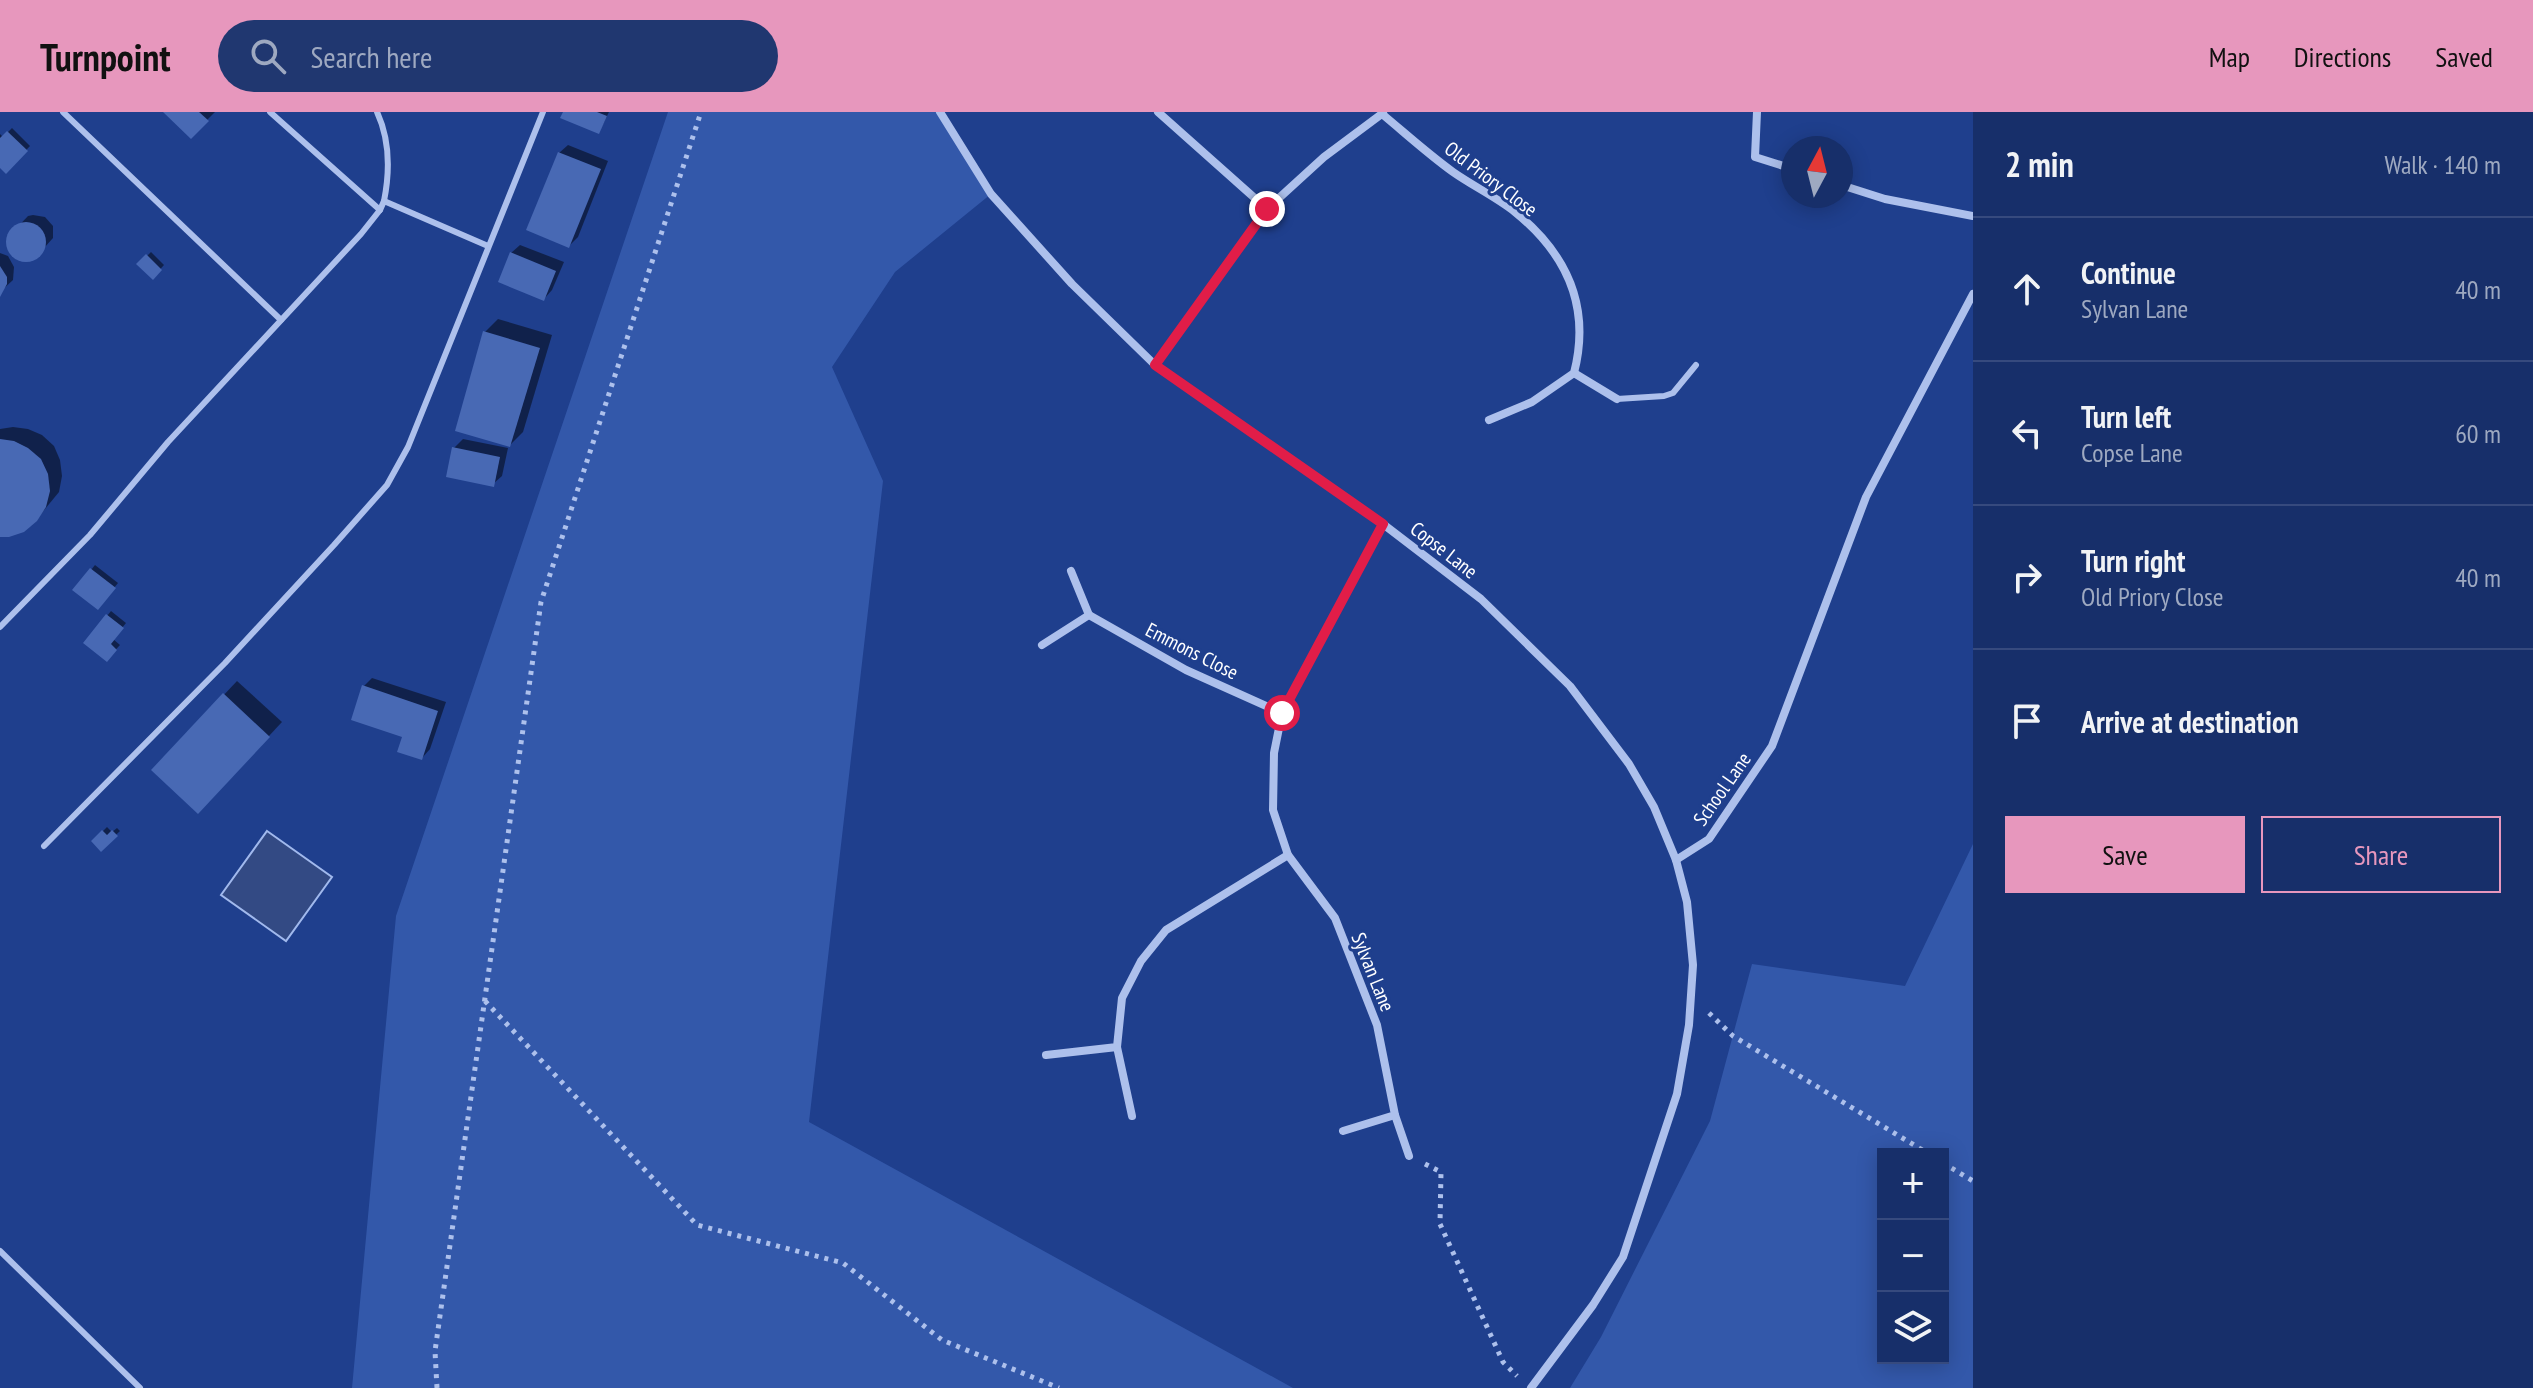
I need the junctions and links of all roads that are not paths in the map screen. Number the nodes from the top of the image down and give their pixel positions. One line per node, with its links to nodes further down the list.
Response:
1 (63, 112): 17 (lane)
2 (270, 112): 13 (lane)
3 (377, 112): 11 (lane)
4 (543, 112): 15 (lane)
5 (940, 112): 18 (street, Copse Lane)
6 (1158, 112): 12 (street)
7 (1757, 112): 9 (street)
8 (1382, 113): 12 (street, Old Priory Close); 20 (street, Old Priory Close)
9 (1781, 165)
10 (1853, 189): 14 (street)
11 (384, 201): 13 (lane); 15 (lane)
12 (1267, 209): 18 (street, Old Priory Close)
13 (380, 210): 17 (lane)
14 (1973, 216)
15 (488, 246): 29 (lane)
16 (1973, 294): 31 (street, School Lane)
17 (281, 320): 26 (lane)
18 (1155, 365): 23 (street, Copse Lane)
19 (1696, 365): 21 (lane)
20 (1574, 373): 21 (street); 22 (street)
21 (1617, 399)
22 (1489, 420)
23 (1383, 524): 28 (street, Sylvan Lane); 31 (street, Copse Lane)
24 (1071, 571): 25 (street)
25 (1089, 615): 27 (street); 28 (street, Emmons Close)
26 (0, 627)
27 (1042, 645)
28 (1282, 713): 30 (street, Sylvan Lane)
29 (44, 846)
30 (1288, 855): 32 (street); 34 (street, Sylvan Lane)
31 (1676, 860): 40 (street)
32 (1117, 1047): 33 (street); 35 (street)
33 (1046, 1055)
34 (1395, 1115): 36 (street); 37 (street, Sylvan Lane)
35 (1132, 1116)
36 (1343, 1131)
37 (1409, 1156)
38 (0, 1251): 39 (lane)
39 (140, 1388)
40 (1531, 1388)

